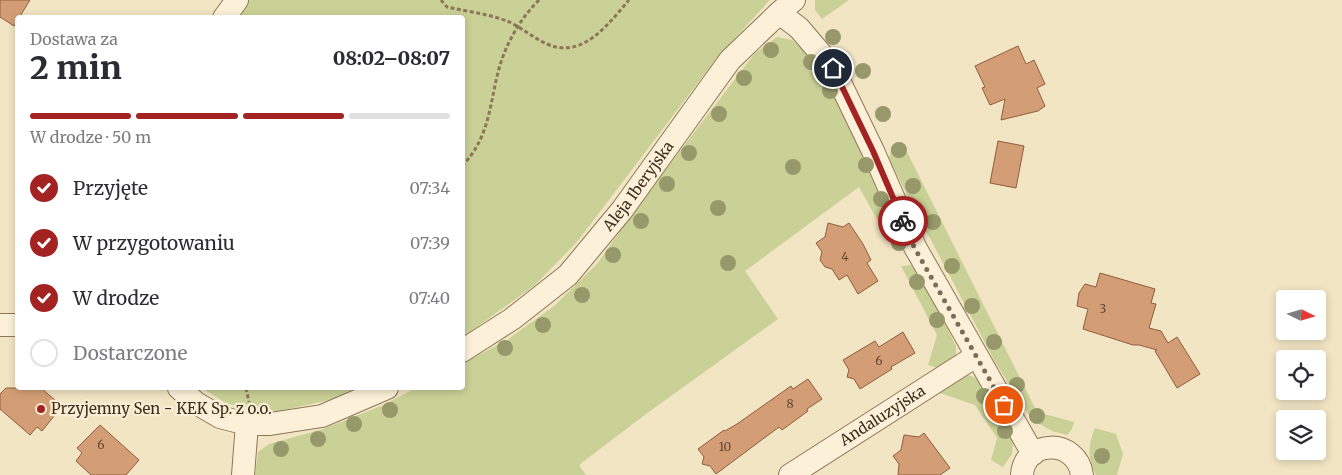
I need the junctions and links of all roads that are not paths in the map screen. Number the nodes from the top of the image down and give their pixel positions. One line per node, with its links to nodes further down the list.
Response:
1 (238, 0): 3 (street)
2 (787, 6): 6 (street, Aleja Iberyjska); 7 (street)
3 (226, 15)
4 (0, 324): 5 (street)
5 (15, 325)
6 (465, 349)
7 (976, 356): 11 (street); 13 (street, Andaluzyjska)
8 (181, 390): 10 (street)
9 (382, 390): 10 (street)
10 (247, 424): 12 (street)
11 (1033, 454): 14 (street); 15 (street)
12 (243, 475)
13 (790, 475)
14 (1022, 475)
15 (1082, 475)

